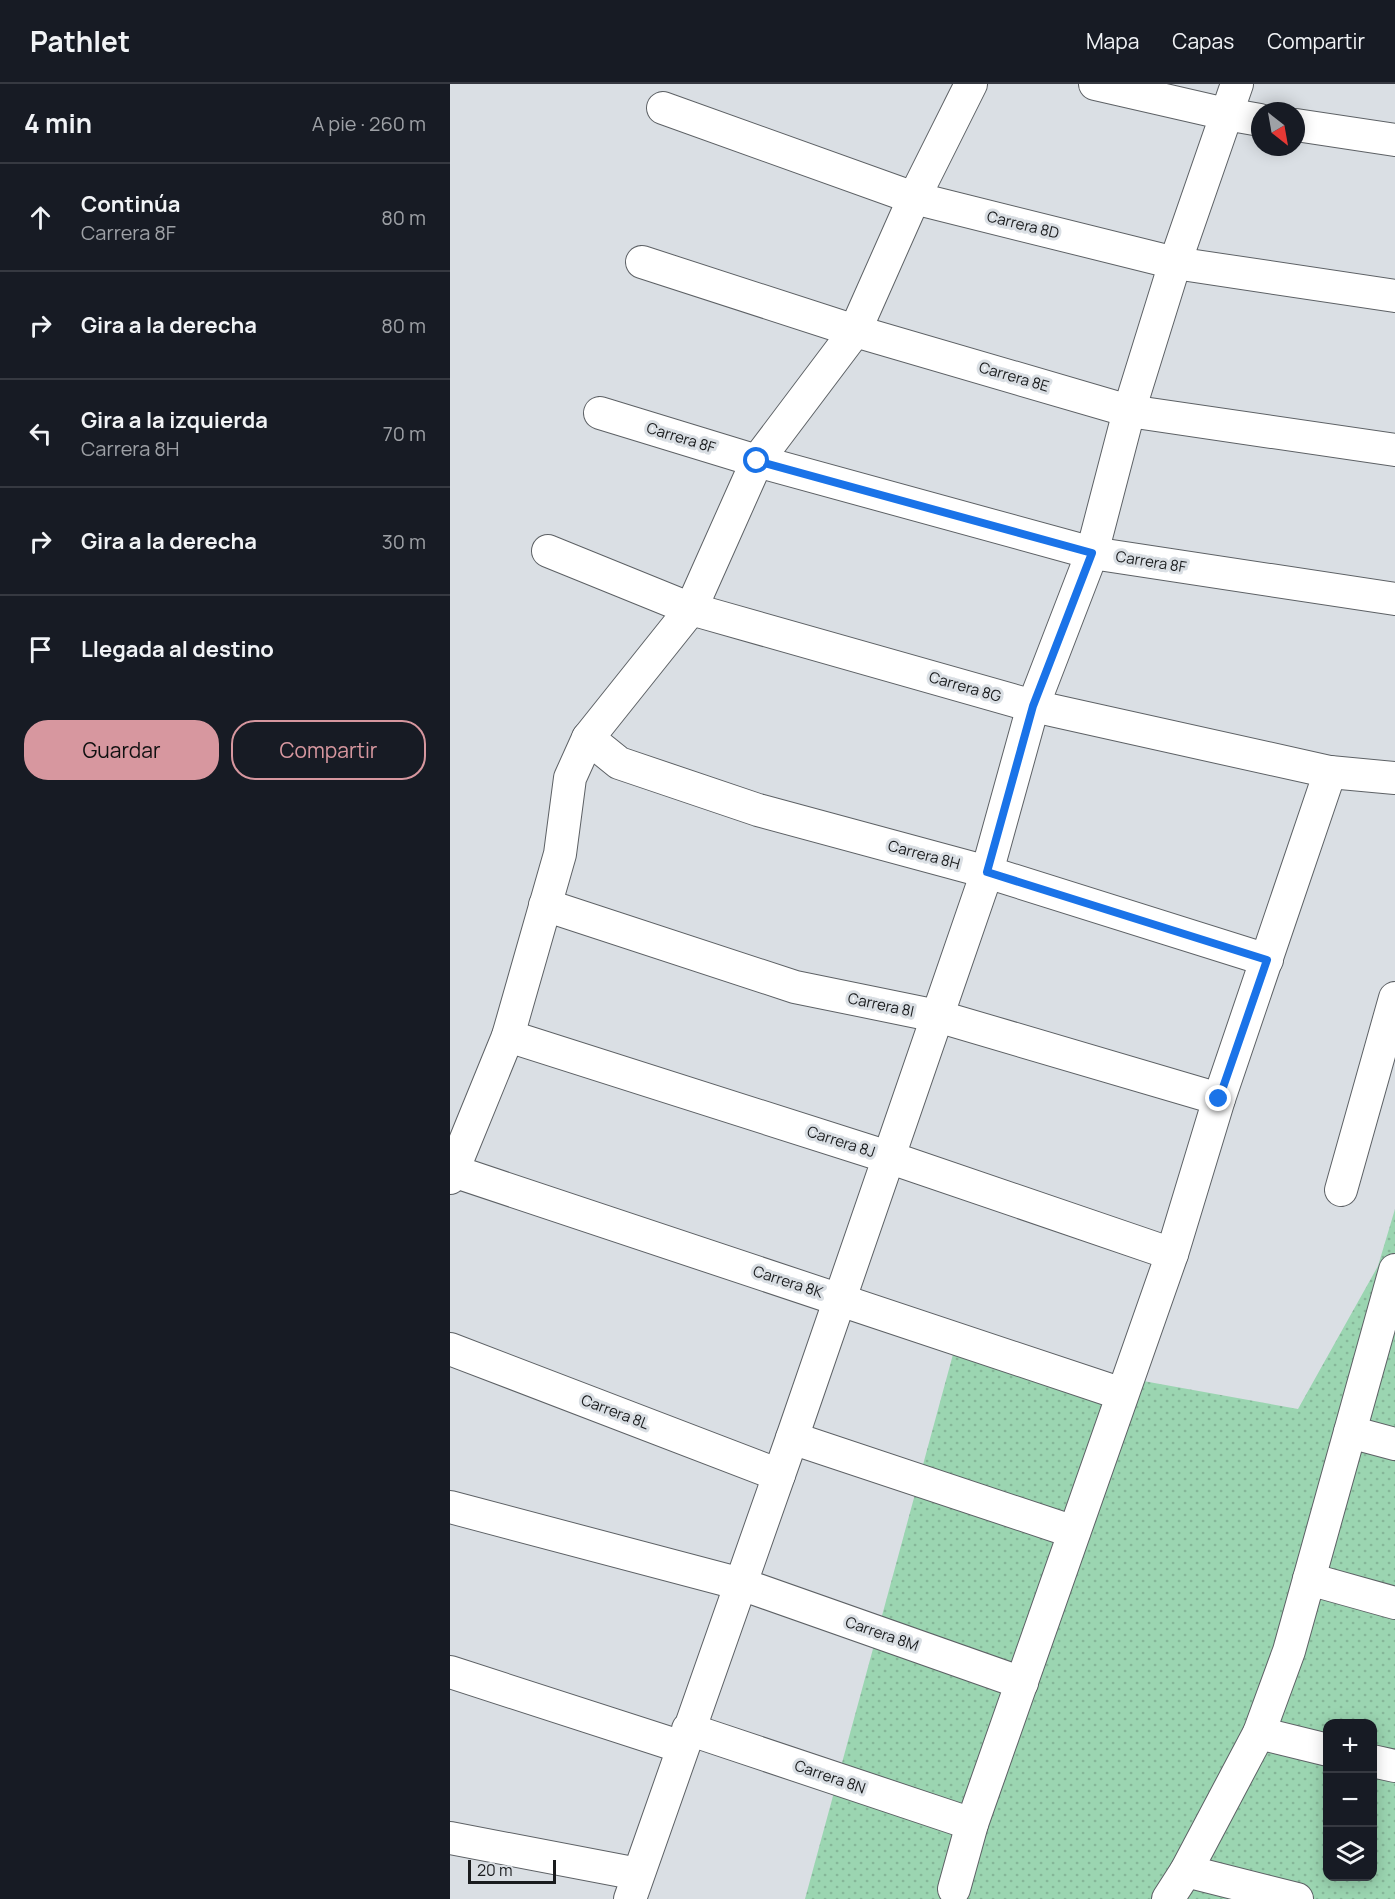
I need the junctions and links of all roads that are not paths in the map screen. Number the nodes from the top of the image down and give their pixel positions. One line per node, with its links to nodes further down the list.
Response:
1 (971, 84): 9 (street)
2 (1095, 84): 5 (street)
3 (1238, 84): 5 (street)
4 (663, 108): 9 (street, Carrera 8D)
5 (1226, 114): 6 (street); 11 (street)
6 (1251, 118)
7 (1305, 126): 8 (street)
8 (1395, 140)
9 (914, 198): 11 (street, Carrera 8D); 13 (street)
10 (642, 262): 13 (street, Carrera 8E)
11 (1175, 263): 12 (street, Carrera 8D); 14 (street)
12 (1395, 296)
13 (855, 331): 14 (street, Carrera 8E); 17 (street)
14 (1129, 411): 16 (street, Carrera 8E); 19 (street)
15 (600, 413): 17 (street, Carrera 8F)
16 (1395, 450)
17 (757, 461): 19 (street, Carrera 8F); 21 (street)
18 (548, 551): 21 (street, Carrera 8G)
19 (1092, 553): 20 (street, Carrera 8F); 22 (street)
20 (1395, 599)
21 (691, 609): 22 (street, Carrera 8G); 23 (street)
22 (1033, 706): 24 (street, Carrera 8G); 26 (street)
23 (588, 738): 26 (street, Carrera 8H); 27 (street)
24 (1330, 772): 25 (street, Carrera 8G); 28 (street)
25 (1395, 778)
26 (987, 872): 28 (street, Carrera 8H); 30 (street)
27 (545, 905): 30 (street, Carrera 8I); 31 (street)
28 (1267, 960): 32 (street)
29 (1395, 998): 35 (street)
30 (937, 1016): 32 (street, Carrera 8I); 33 (street)
31 (508, 1036): 33 (street, Carrera 8J); 34 (street)
32 (1219, 1099): 36 (street)
33 (888, 1157): 36 (street, Carrera 8J); 38 (street)
34 (452, 1175): 38 (street, Carrera 8K)
35 (1341, 1190)
36 (1172, 1254): 40 (street)
37 (1393, 1283): 41 (street)
38 (839, 1299): 40 (street, Carrera 8K); 42 (street)
39 (450, 1350): 44 (street, Carrera 8L)
40 (1122, 1394): 46 (street)
41 (1350, 1432): 43 (street); 47 (street)
42 (792, 1438): 44 (street); 46 (street)
43 (1395, 1444)
44 (779, 1475): 48 (street)
45 (450, 1507): 48 (street, Carrera 8M)
46 (1074, 1532): 51 (street)
47 (1309, 1579): 49 (street); 52 (street)
48 (741, 1584): 51 (street, Carrera 8M); 53 (street)
49 (1395, 1603)
50 (450, 1672): 53 (street, Carrera 8N)
51 (1022, 1683): 57 (street)
52 (1259, 1733): 54 (street); 59 (street)
53 (685, 1738): 57 (street, Carrera 8N); 60 (street)
54 (1323, 1749)
55 (1377, 1762): 56 (street)
56 (1395, 1766)
57 (972, 1824): 61 (street)
58 (450, 1839): 60 (street)
59 (1186, 1871): 62 (street); 63 (street)
60 (634, 1887)
61 (954, 1888)
62 (1168, 1899)
63 (1297, 1899)

